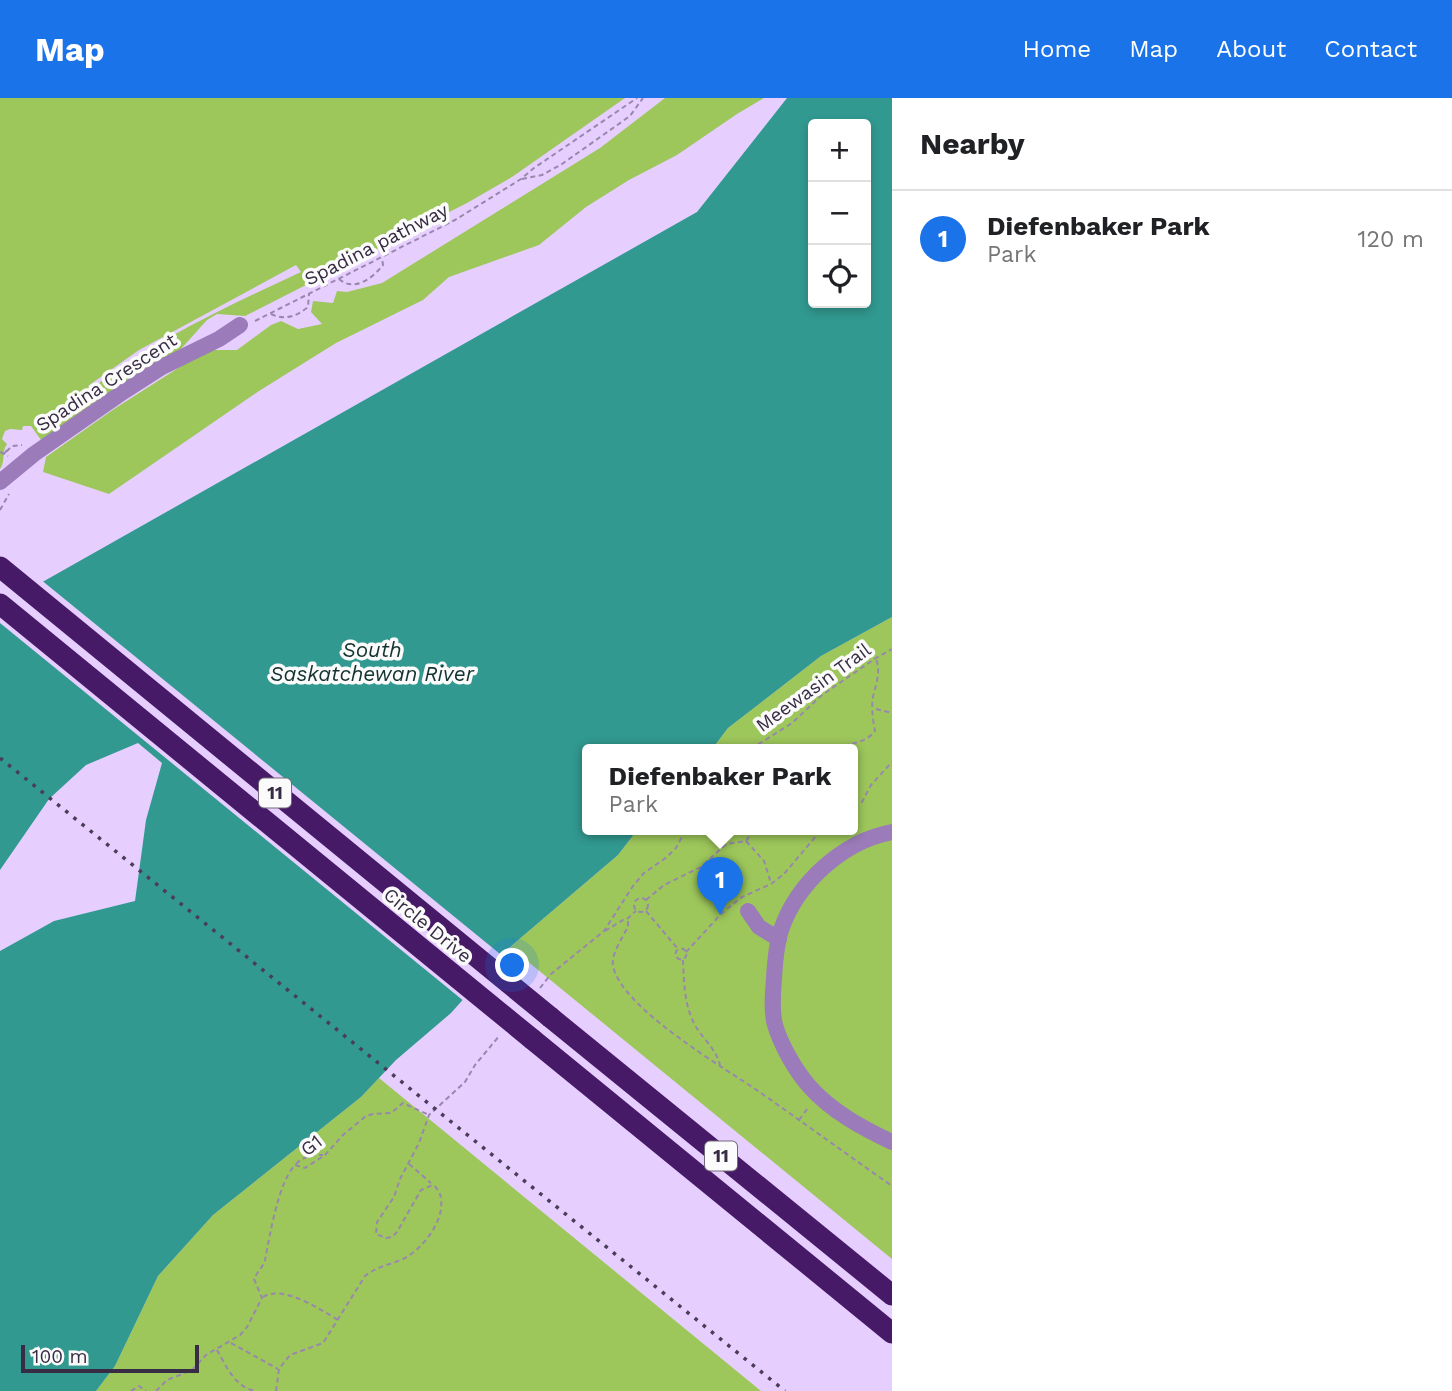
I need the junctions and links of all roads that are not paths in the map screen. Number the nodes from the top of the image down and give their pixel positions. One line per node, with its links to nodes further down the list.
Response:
1 (240, 325): 2 (street, Spadina Crescent)
2 (0, 482)
3 (0, 568): 9 (highway, Circle Drive / 11, bridge)
4 (0, 604): 10 (highway, Circle Drive / 11, bridge)
5 (892, 832): 7 (street)
6 (748, 911): 7 (street)
7 (779, 939): 8 (street)
8 (892, 1142)
9 (892, 1295)
10 (892, 1333)

